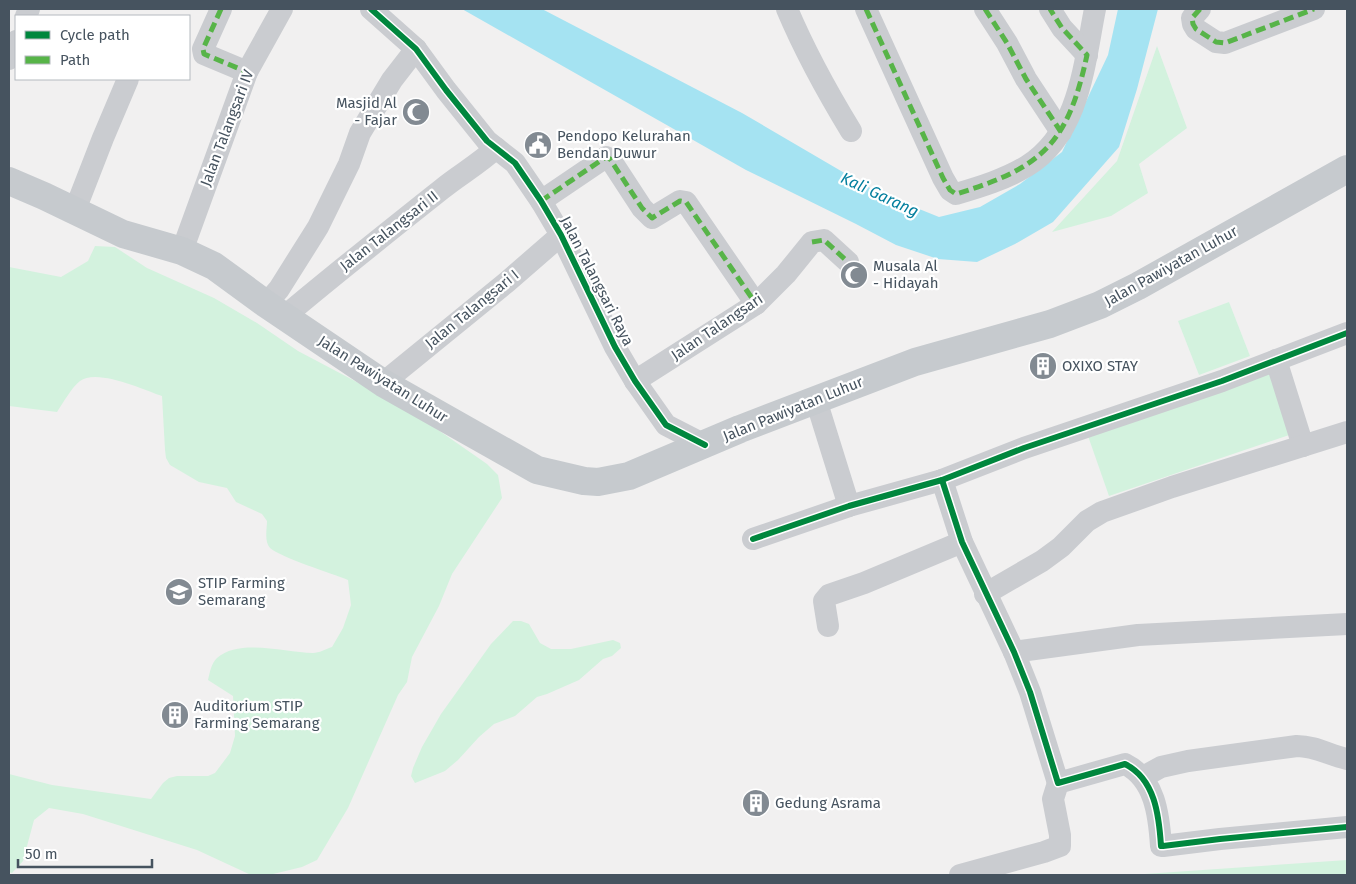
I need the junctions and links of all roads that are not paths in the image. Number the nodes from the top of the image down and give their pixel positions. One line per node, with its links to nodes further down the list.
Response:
1 (221, 9): 15 (street)
2 (282, 9): 15 (street, Jalan Talangsari IV)
3 (371, 9): 12 (street, Jalan Talangsari Raya)
4 (787, 9): 17 (street)
5 (866, 9): 18 (street)
6 (985, 9): 18 (street)
7 (1050, 9): 13 (street)
8 (1095, 9): 13 (street)
9 (1314, 9): 10 (street)
10 (1196, 16)
11 (15, 44): 14 (street)
12 (416, 49): 19 (street, Jalan Talangsari Raya); 28 (street)
13 (1087, 55): 18 (street)
14 (9, 59)
15 (247, 72): 25 (street, Jalan Talangsari IV)
16 (128, 80): 23 (street)
17 (851, 131)
18 (1061, 132)
19 (492, 145): 22 (street, Jalan Talangsari Raya); 28 (street, Jalan Talangsari II)
20 (1347, 169): 33 (main road, Jalan Pawiyatan Luhur)
21 (9, 181): 23 (main road, Jalan Pawiyatan Luhur)
22 (542, 202): 24 (street, Jalan Talangsari Raya); 27 (street)
23 (75, 210): 25 (main road, Jalan Pawiyatan Luhur)
24 (561, 236): 31 (street, Jalan Talangsari Raya); 32 (street, Jalan Talangsari I)
25 (182, 251): 28 (main road, Jalan Pawiyatan Luhur)
26 (848, 262): 27 (street, Jalan Talangsari)
27 (756, 304): 31 (street, Jalan Talangsari)
28 (276, 311): 32 (main road, Jalan Pawiyatan Luhur)
29 (1347, 332): 30 (street)
30 (1276, 360): 37 (street); 39 (street)
31 (635, 381): 34 (street, Jalan Talangsari Raya)
32 (383, 383): 38 (main road, Jalan Pawiyatan Luhur)
33 (816, 400): 36 (main road, Jalan Pawiyatan Luhur); 40 (street)
34 (666, 426): 36 (street, Jalan Talangsari Raya); 38 (street)
35 (1347, 432): 37 (street)
36 (705, 445): 38 (main road, Jalan Pawiyatan Luhur)
37 (1303, 446): 43 (street)
38 (665, 461)
39 (942, 480): 40 (street); 42 (street)
40 (848, 506): 41 (street)
41 (753, 539)
42 (962, 542): 43 (street); 45 (street)
43 (986, 594): 46 (street)
44 (1347, 624): 46 (street)
45 (828, 626)
46 (1014, 652): 49 (street)
47 (1347, 759): 48 (street)
48 (1143, 777): 49 (street); 50 (street)
49 (1058, 783): 51 (street)
50 (1347, 827)
51 (960, 875)

